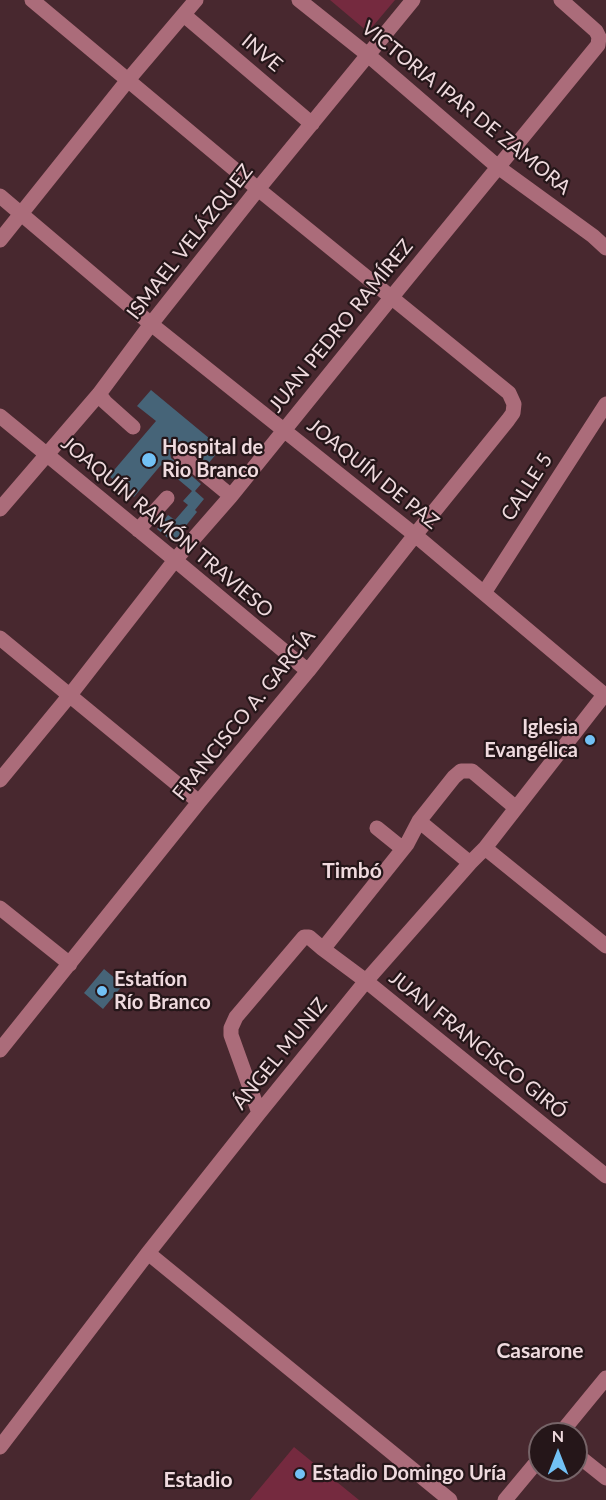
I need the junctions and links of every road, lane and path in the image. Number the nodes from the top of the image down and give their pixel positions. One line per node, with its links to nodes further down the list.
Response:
1 (32, 0): 8 (street)
2 (196, 0): 6 (street)
3 (300, 0): 7 (street, VICTORIA IPAR DE ZAMORA)
4 (413, 0): 7 (street, ISMAEL VELÁZQUEZ)
5 (561, 0): 10 (street, JUAN PEDRO RAMÍREZ)
6 (184, 15): 8 (street); 9 (street, INVE)
7 (368, 55): 9 (street, ISMAEL VELÁZQUEZ); 10 (street, VICTORIA IPAR DE ZAMORA)
8 (128, 80): 11 (street); 13 (street)
9 (312, 124): 11 (street, ISMAEL VELÁZQUEZ)
10 (498, 166): 15 (street, VICTORIA IPAR DE ZAMORA); 16 (street, JUAN PEDRO RAMÍREZ)
11 (258, 189): 16 (street); 17 (street, ISMAEL VELÁZQUEZ)
12 (0, 196): 13 (street, JOAQUÍN DE PAZ)
13 (22, 214): 14 (street); 17 (street, JOAQUÍN DE PAZ)
14 (0, 240)
15 (606, 248)
16 (391, 298): 22 (street, JUAN PEDRO RAMÍREZ); 29 (street, FRANCISCO A. GARCÍA)
17 (151, 324): 18 (street, ISMAEL VELÁZQUEZ); 22 (street, JOAQUÍN DE PAZ)
18 (99, 394): 21 (street); 23 (street, ISMAEL VELÁZQUEZ)
19 (606, 404): 31 (street, CALLE 5)
20 (0, 416): 23 (street, JOAQUÍN RAMÓN TRAVIESO)
21 (133, 427)
22 (284, 429): 25 (street, JUAN PEDRO RAMÍREZ); 29 (street, JOAQUÍN DE PAZ)
23 (46, 454): 27 (street, ISMAEL VELÁZQUEZ); 28 (street, JOAQUÍN RAMÓN TRAVIESO)
24 (180, 454): 25 (street)
25 (231, 496): 30 (street, JUAN PEDRO RAMÍREZ)
26 (167, 498): 28 (street)
27 (0, 509)
28 (138, 530): 30 (street, JOAQUÍN RAMÓN TRAVIESO)
29 (415, 535): 31 (street, JOAQUÍN DE PAZ); 33 (street, FRANCISCO A. GARCÍA)
30 (175, 560): 33 (street, JOAQUÍN RAMÓN TRAVIESO); 34 (street, JUAN PEDRO RAMÍREZ)
31 (484, 592): 35 (street, JOAQUÍN DE PAZ)
32 (0, 638): 34 (street)
33 (308, 671): 37 (street, FRANCISCO A. GARCÍA)
34 (70, 695): 36 (street, JUAN PEDRO RAMÍREZ); 37 (street)
35 (605, 696): 38 (street, ÁNGEL MUNIZ)
36 (0, 780)
37 (199, 802): 47 (street, FRANCISCO A. GARCÍA)
38 (516, 808): 39 (street); 42 (street, ÁNGEL MUNIZ)
39 (419, 821): 41 (street); 43 (street)
40 (376, 828): 41 (street)
41 (403, 849): 46 (street)
42 (485, 849): 43 (street, ÁNGEL MUNIZ); 45 (street)
43 (470, 863): 48 (street, ÁNGEL MUNIZ)
44 (0, 908): 47 (street)
45 (606, 946)
46 (323, 949): 48 (street, JUAN FRANCISCO GIRÓ); 50 (street)
47 (70, 964): 49 (street, FRANCISCO A. GARCÍA)
48 (366, 981): 50 (street, ÁNGEL MUNIZ); 51 (street, JUAN FRANCISCO GIRÓ)
49 (0, 1050)
50 (259, 1113): 52 (street, ÁNGEL MUNIZ)
51 (606, 1176)
52 (148, 1253): 55 (street, ÁNGEL MUNIZ); 59 (street)
53 (606, 1378): 54 (street)
54 (570, 1422)
55 (0, 1448)
56 (588, 1464): 58 (street)
57 (528, 1472): 60 (street)
58 (606, 1478)
59 (450, 1500)
60 (505, 1500)

